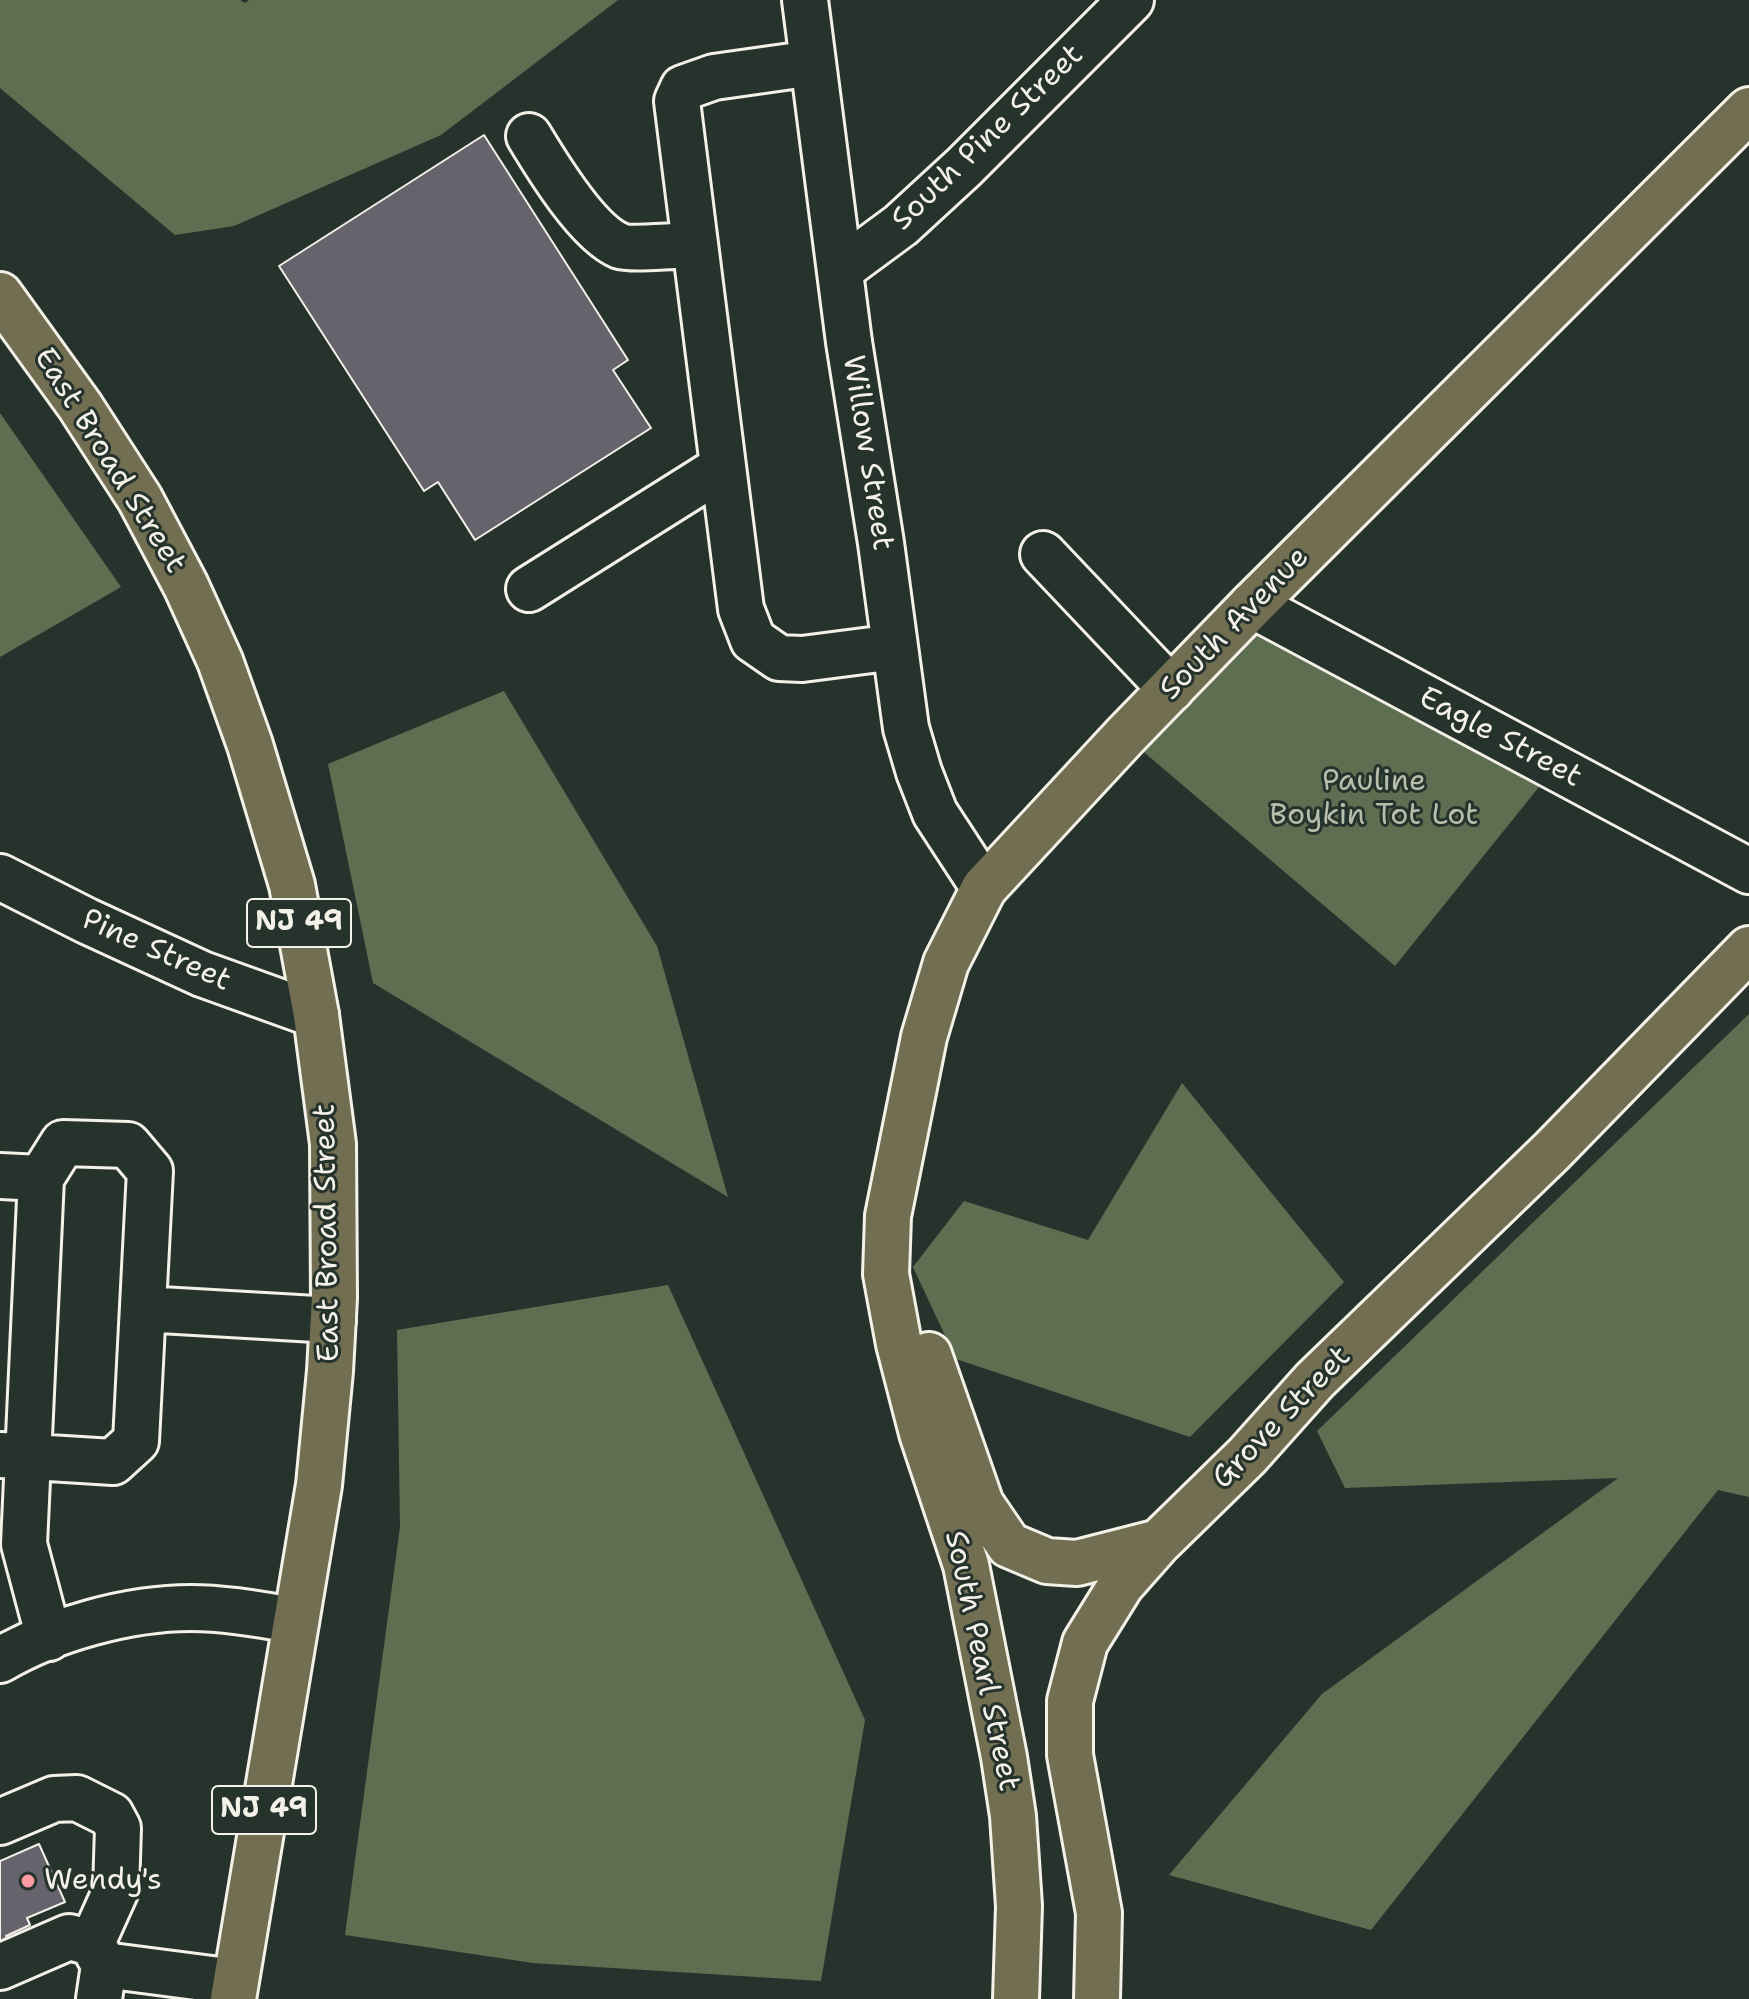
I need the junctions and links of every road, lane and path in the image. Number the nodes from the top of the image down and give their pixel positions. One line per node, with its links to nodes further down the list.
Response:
1 (805, 0): 3 (street, Willow Street)
2 (1131, 0): 7 (street, South Pine Street)
3 (813, 63): 6 (street); 7 (street, Willow Street)
4 (1749, 110): 12 (main road, South Avenue)
5 (529, 136): 6 (street)
6 (695, 245): 9 (street)
7 (840, 270): 13 (street, Willow Street)
8 (0, 295): 19 (main road, East Broad Street / NJ 49)
9 (723, 467): 11 (street); 13 (street)
10 (1043, 554): 14 (street)
11 (529, 589)
12 (1252, 605): 14 (main road, South Avenue); 15 (street, Eagle Street)
13 (895, 647): 17 (street, Willow Street)
14 (1171, 689): 17 (main road, South Avenue)
15 (1749, 871)
16 (0, 877): 19 (street, Pine Street)
17 (984, 888): 21 (main road, South Avenue)
18 (1749, 949): 25 (main road, Grove Street)
19 (316, 1015): 23 (main road, East Broad Street / NJ 49)
20 (20, 1177): 22 (street); 24 (street)
21 (887, 1235): 25 (main road); 33 (main road, South Pearl Street)
22 (143, 1309): 23 (street); 24 (street)
23 (333, 1320): 26 (main road, East Broad Street / NJ 49)
24 (14, 1456): 27 (street)
25 (1159, 1542): 34 (main road, Grove Street)
26 (296, 1621): 27 (street); 32 (main road, East Broad Street / NJ 49)
27 (49, 1638): 28 (street)
28 (0, 1660)
29 (0, 1822): 31 (street)
30 (0, 1967): 31 (street)
31 (98, 1969): 32 (street)
32 (234, 1990)
33 (1017, 1994)
34 (1097, 1999)

